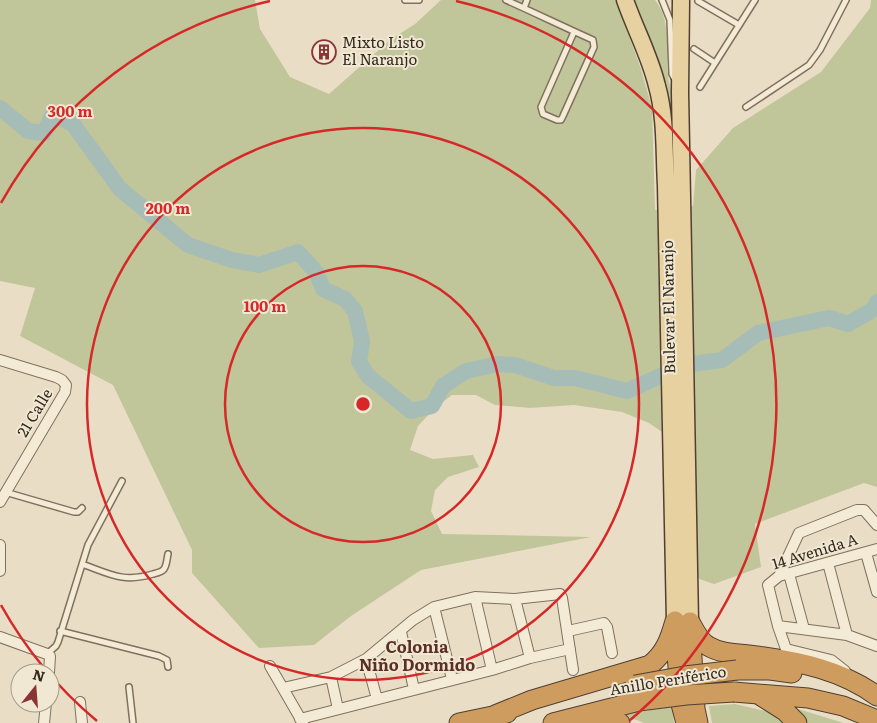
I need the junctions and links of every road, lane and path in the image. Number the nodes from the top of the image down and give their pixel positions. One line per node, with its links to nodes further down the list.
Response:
1 (405, 0): 2 (lane)
2 (416, 0)
3 (506, 0): 11 (lane)
4 (527, 0): 11 (lane)
5 (625, 0): 19 (main road, Bulevar El Naranjo)
6 (662, 0): 17 (lane)
7 (681, 0): 17 (main road, Bulevar El Naranjo)
8 (755, 0): 12 (lane)
9 (846, 0): 18 (lane)
10 (698, 1): 12 (lane)
11 (524, 8): 13 (lane)
12 (739, 25): 15 (lane)
13 (574, 32): 13 (lane)
14 (694, 49): 15 (lane)
15 (715, 63): 16 (lane)
16 (700, 87)
17 (680, 92): 19 (main road, Bulevar El Naranjo)
18 (746, 107)
19 (674, 185): 38 (main road, Bulevar El Naranjo)
20 (0, 360): 22 (street, 21 Calle)
21 (122, 481): 31 (lane)
22 (4, 489): 23 (lane)
23 (82, 508)
24 (877, 525): 33 (street)
25 (0, 545): 29 (street)
26 (877, 549): 27 (street, 14 Avenida A)
27 (866, 553): 30 (street, 14 Avenida A); 34 (street)
28 (168, 554): 31 (lane)
29 (0, 562): 32 (street)
30 (828, 563): 33 (street, 14 Avenida A); 44 (street)
31 (82, 564): 41 (lane)
32 (0, 571)
33 (784, 575): 39 (street, 14 Avenida A); 40 (street)
34 (877, 592)
35 (475, 597): 36 (street); 37 (street); 55 (street)
36 (516, 599): 42 (street); 50 (street)
37 (434, 607): 43 (street); 58 (street)
38 (682, 615): 64 (highway); 68 (highway); 76 (highway); 77 (highway)
39 (778, 626): 40 (street); 64 (street)
40 (804, 629): 44 (street)
41 (60, 631): 49 (lane); 54 (lane)
42 (568, 631): 47 (street); 48 (street)
43 (400, 632): 51 (street); 61 (street)
44 (847, 635): 46 (street)
45 (0, 637): 49 (street)
46 (877, 646)
47 (570, 649): 50 (street); 56 (street)
48 (612, 653)
49 (47, 654): 52 (street)
50 (530, 658): 55 (street)
51 (366, 659): 57 (street); 65 (street)
52 (50, 663)
53 (270, 666): 60 (street)
54 (168, 667)
55 (492, 670): 58 (street)
56 (573, 670)
57 (331, 677): 60 (street); 67 (street)
58 (452, 679): 61 (street)
59 (129, 688): 73 (lane)
60 (283, 688): 70 (street)
61 (414, 689): 65 (street)
62 (754, 692): 63 (highway, Anillo Periférico, bridge); 69 (highway, Anillo Periférico); 78 (highway)
63 (637, 693): 64 (highway, Anillo Periférico, bridge); 68 (highway, Anillo Periférico); 71 (highway, Anillo Periférico)
64 (872, 693)
65 (377, 699): 67 (street)
66 (80, 702): 72 (street)
67 (338, 709): 70 (street)
68 (495, 715): 74 (highway, Anillo Periférico)
69 (877, 720)
70 (302, 721)
71 (559, 721): 75 (highway)
72 (82, 723)
73 (133, 723)
74 (459, 723)
75 (620, 723)
76 (686, 723)
77 (698, 723)
78 (797, 723)

